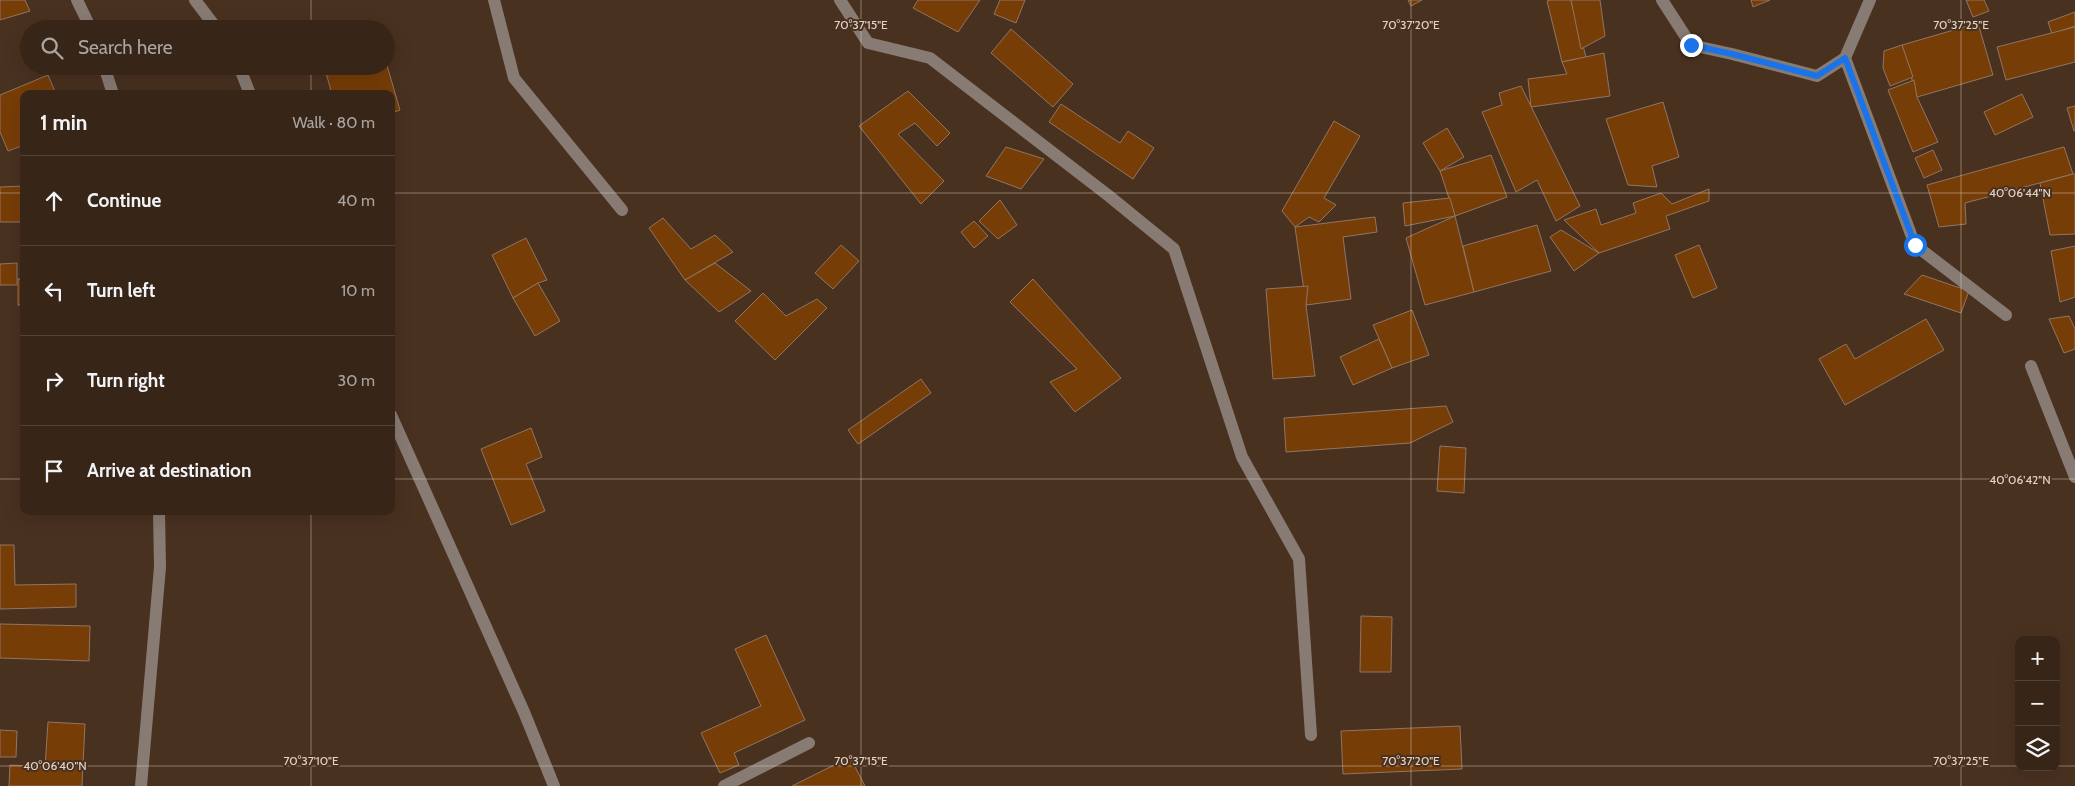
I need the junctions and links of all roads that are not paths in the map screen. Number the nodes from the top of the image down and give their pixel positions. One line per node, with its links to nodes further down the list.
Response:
1 (76, 0): 7 (street)
2 (195, 0): 8 (street)
3 (494, 0): 14 (street)
4 (840, 0): 20 (street)
5 (1662, 0): 9 (street)
6 (1870, 0): 9 (street)
7 (86, 20)
8 (210, 20)
9 (1845, 58): 15 (street)
10 (107, 75): 12 (street)
11 (243, 75): 13 (street)
12 (112, 90)
13 (248, 90)
14 (622, 210)
15 (2006, 315)
16 (2031, 366): 18 (street)
17 (395, 424): 23 (street)
18 (2075, 477)
19 (158, 515): 22 (street)
20 (1311, 735)
21 (809, 743): 24 (street)
22 (141, 786)
23 (554, 786)
24 (724, 786)

